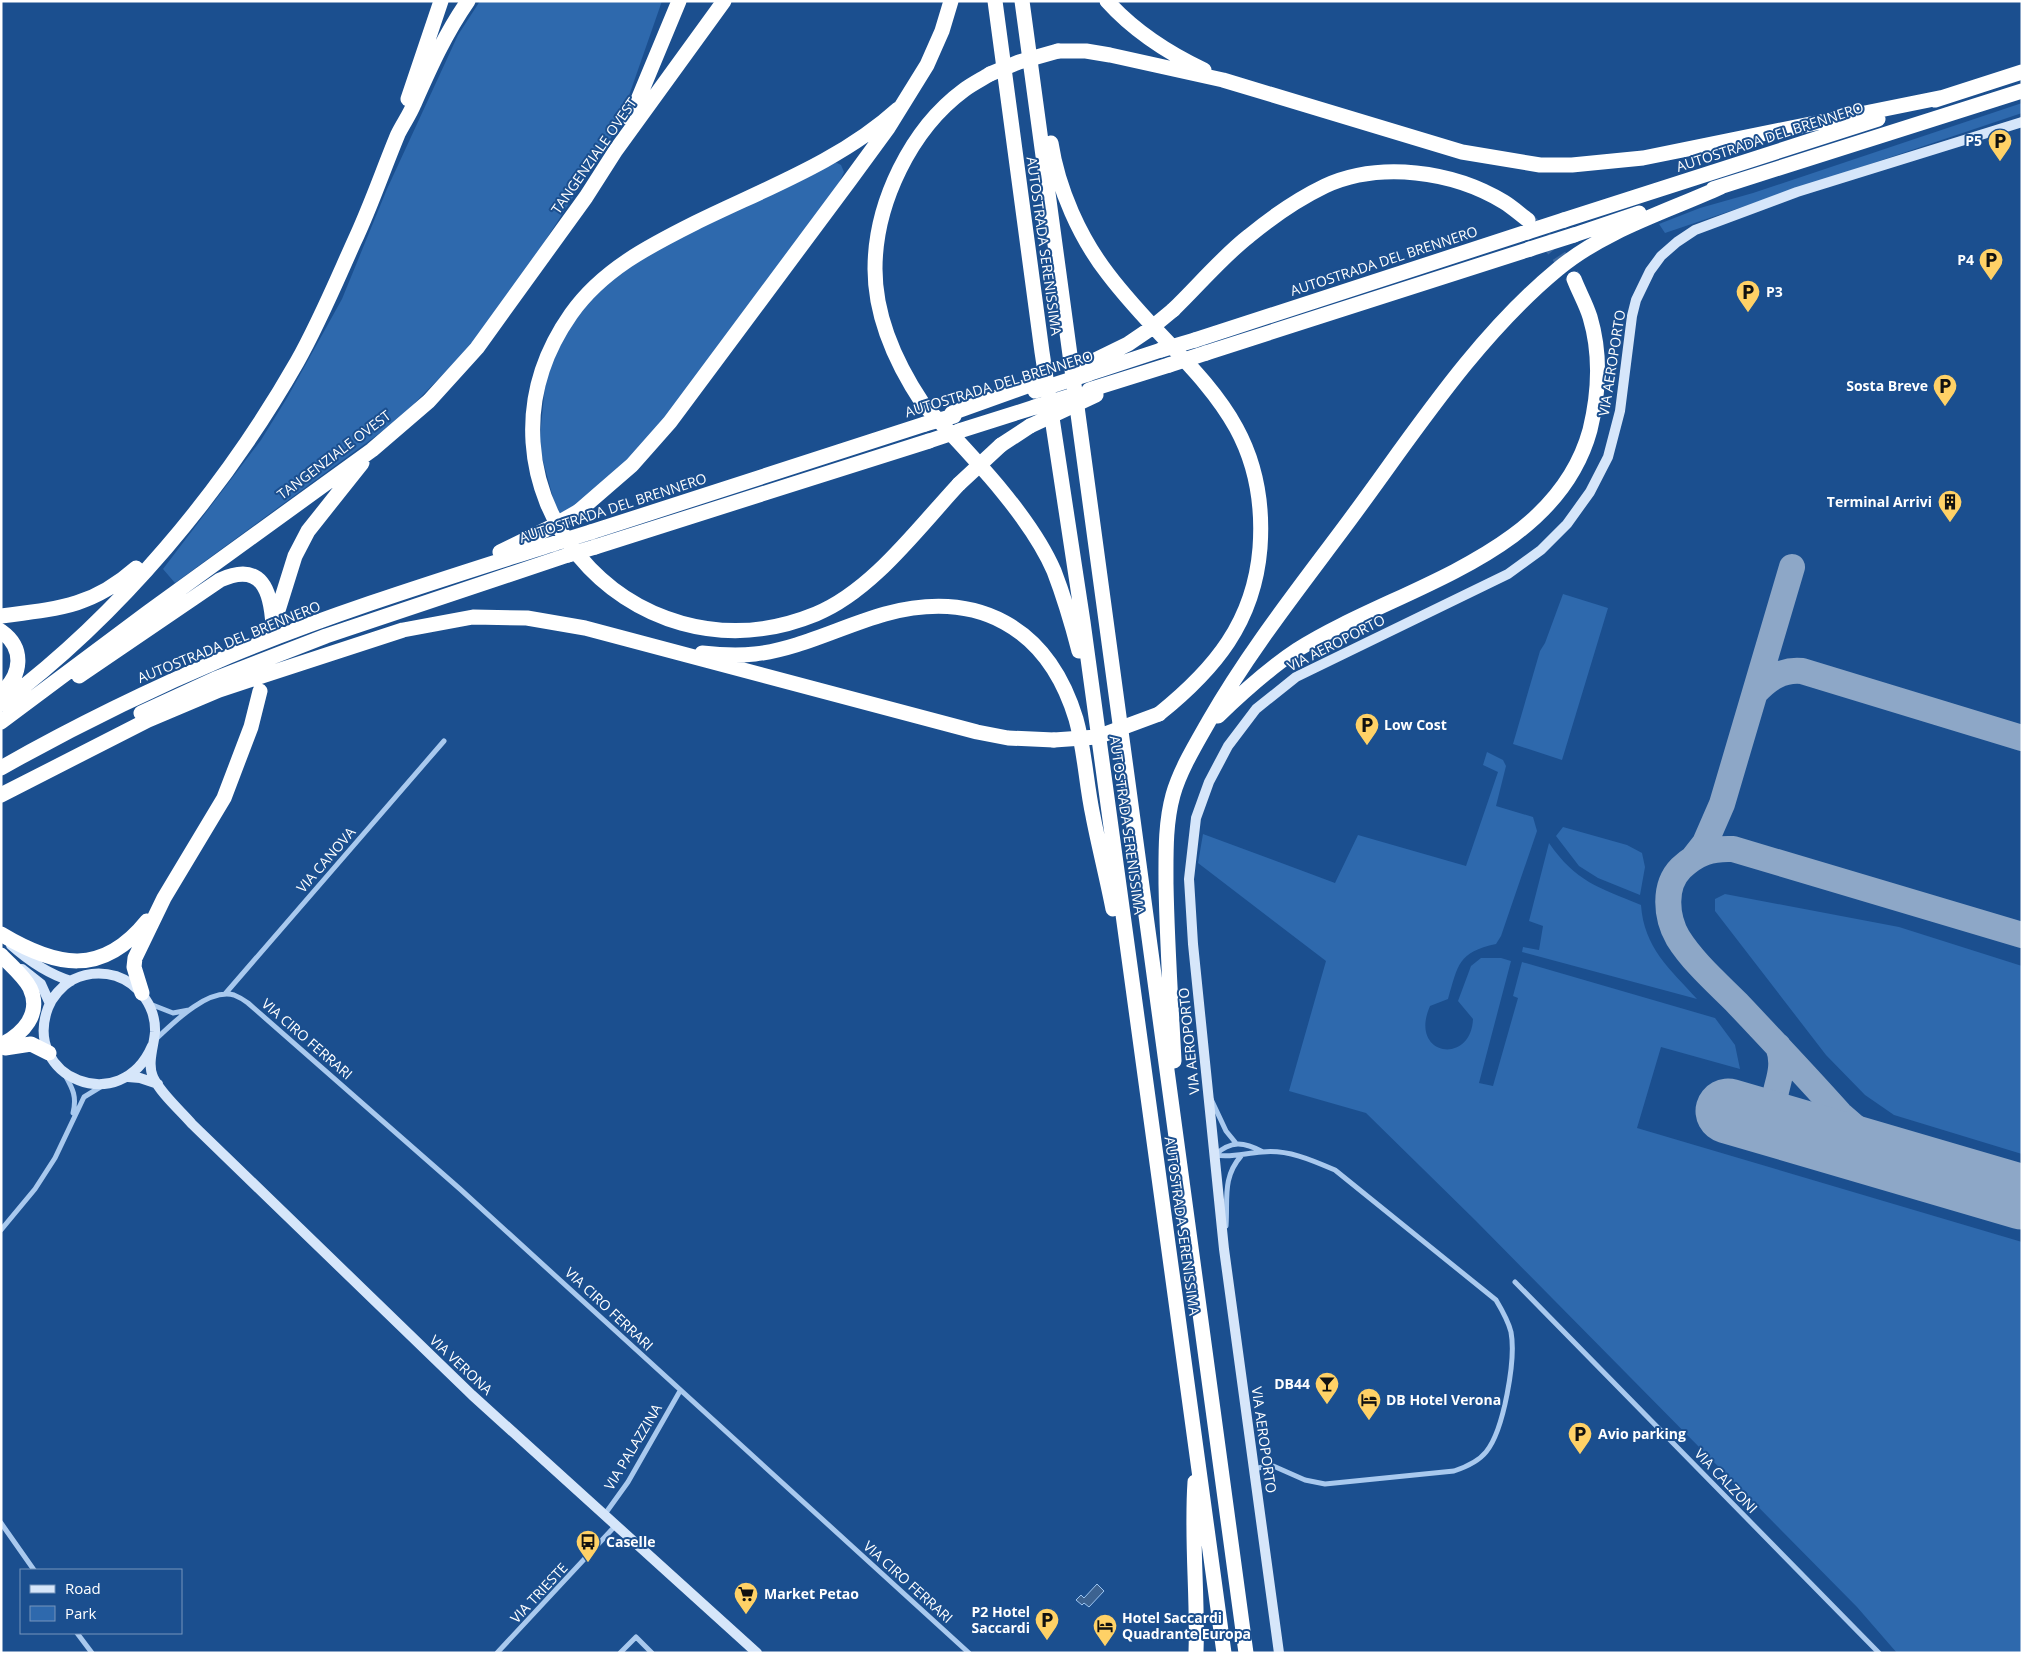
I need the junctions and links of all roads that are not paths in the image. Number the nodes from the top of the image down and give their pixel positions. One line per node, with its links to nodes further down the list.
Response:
1 (441, 1): 16 (highway)
2 (468, 1): 16 (highway)
3 (679, 1): 17 (highway)
4 (724, 1): 17 (highway, TANGENZIALE OVEST)
5 (951, 1): 14 (highway)
6 (995, 1): 32 (highway, AUTOSTRADA SERENISSIMA)
7 (1022, 1): 62 (highway, AUTOSTRADA SERENISSIMA)
8 (1026, 1): 28 (highway, bridge)
9 (1107, 1): 11 (highway)
10 (2022, 72): 13 (highway, AUTOSTRADA DEL BRENNERO)
11 (1223, 80): 13 (highway); 32 (highway, bridge)
12 (2022, 91): 18 (highway)
13 (1944, 97): 19 (highway, AUTOSTRADA DEL BRENNERO, bridge)
14 (898, 109): 22 (highway, bridge); 25 (highway, bridge)
15 (2022, 122): 56 (street, VIA AEROPORTO)
16 (399, 132): 24 (highway)
17 (616, 150): 23 (highway, TANGENZIALE OVEST)
18 (1721, 186): 22 (highway, bridge); 34 (highway)
19 (1527, 226): 21 (highway, AUTOSTRADA DEL BRENNERO, bridge); 21 (highway, bridge)
20 (1574, 279): 34 (highway)
21 (1086, 369): 25 (highway, AUTOSTRADA DEL BRENNERO, bridge)
22 (1092, 393): 37 (highway, bridge)
23 (372, 450): 33 (highway, TANGENZIALE OVEST); 33 (highway)
24 (186, 524): 26 (highway); 31 (highway)
25 (437, 582): 36 (highway, AUTOSTRADA DEL BRENNERO)
26 (1, 616)
27 (1, 631): 30 (highway)
28 (666, 650): 38 (highway); 51 (highway)
29 (260, 691): 39 (highway)
30 (1, 693)
31 (1, 704)
32 (1096, 712): 51 (highway, AUTOSTRADA SERENISSIMA)
33 (1, 724)
34 (1205, 729): 62 (highway)
35 (444, 741): 43 (street, VIA CANOVA)
36 (1, 768)
37 (1, 786)
38 (1, 795)
39 (164, 898): 40 (highway); 44 (highway)
40 (1, 935): 42 (street)
41 (1, 954): 45 (street); 48 (highway)
42 (71, 981): 44 (street); 45 (street)
43 (226, 994): 46 (street); 66 (street, VIA CIRO FERRARI)
44 (145, 998): 46 (street); 47 (street)
45 (50, 1004): 50 (street)
46 (190, 1010): 47 (street)
47 (153, 1044): 53 (street); 55 (street)
48 (1, 1045)
49 (1, 1049): 50 (highway)
50 (49, 1054): 52 (street)
51 (1143, 1055): 67 (highway, AUTOSTRADA SERENISSIMA)
52 (63, 1072): 54 (street); 57 (street)
53 (128, 1077): 54 (street); 55 (street)
54 (104, 1085): 57 (street)
55 (158, 1085): 69 (street, VIA VERONA)
56 (1208, 1095): 58 (street); 60 (street, VIA AEROPORTO)
57 (72, 1121): 63 (street)
58 (1235, 1142): 59 (street); 60 (street)
59 (1263, 1152): 61 (street); 68 (street)
60 (1214, 1155): 61 (street); 64 (street, VIA AEROPORTO)
61 (1242, 1156): 64 (street)
62 (1180, 1170): 82 (highway, AUTOSTRADA SERENISSIMA)
63 (1, 1230)
64 (1224, 1250): 68 (street, VIA AEROPORTO)
65 (1516, 1282): 84 (street, VIA CALZONI)
66 (680, 1391): 69 (street, VIA PALAZZINA); 80 (street, VIA CIRO FERRARI)
67 (1197, 1451): 74 (highway); 81 (highway, AUTOSTRADA SERENISSIMA)
68 (1254, 1469): 83 (street, VIA AEROPORTO)
69 (605, 1514): 71 (street, VIA VERONA)
70 (1, 1523): 72 (street)
71 (617, 1525): 76 (street, VIA TRIESTE); 79 (street, VIA VERONA)
72 (33, 1569)
73 (79, 1634): 75 (street)
74 (1196, 1652)
75 (92, 1653)
76 (498, 1653)
77 (620, 1653): 78 (street)
78 (652, 1653)
79 (757, 1653)
80 (969, 1653)
81 (1224, 1653)
82 (1246, 1653)
83 (1279, 1653)
84 (1879, 1653)

